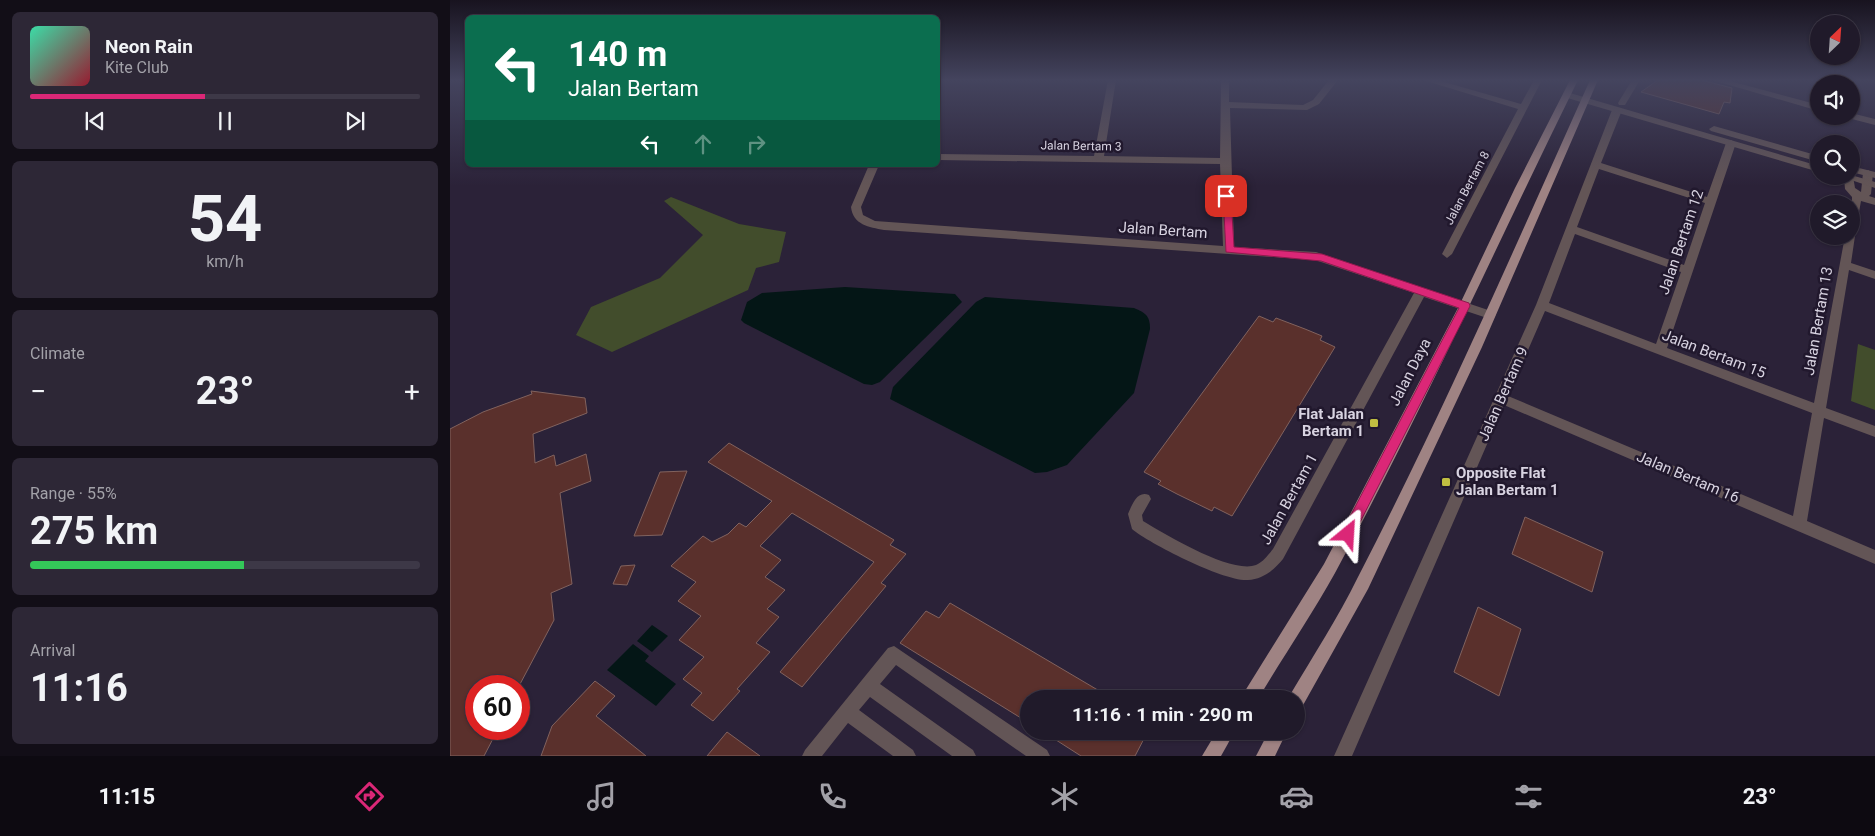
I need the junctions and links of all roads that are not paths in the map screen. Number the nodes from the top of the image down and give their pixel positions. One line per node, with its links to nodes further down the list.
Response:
1 (1106, 115): 14 (street)
2 (1226, 115): 15 (street)
3 (1520, 115): 29 (street, Jalan Bertam 8)
4 (1557, 115): 35 (main road, Jalan Daya)
5 (1578, 115): 36 (main road)
6 (1616, 115): 16 (street, Jalan Bertam 9)
7 (1648, 115): 11 (street)
8 (1655, 115): 13 (street)
9 (1860, 118): 10 (street)
10 (1875, 122)
11 (1731, 143): 17 (street); 24 (street, Jalan Bertam 12)
12 (940, 157): 14 (street, Jalan Bertam 3)
13 (1810, 157)
14 (1099, 158): 15 (street, Jalan Bertam 3)
15 (1225, 161): 28 (street)
16 (1596, 165): 24 (street); 26 (street, Jalan Bertam 9)
17 (1810, 166)
18 (873, 167): 28 (street, Jalan Bertam)
19 (1871, 179): 22 (street)
20 (1849, 185): 21 (street)
21 (1856, 195)
22 (1860, 195)
23 (1860, 197): 25 (street)
24 (1710, 201): 31 (street, Jalan Bertam 12)
25 (1875, 202)
26 (1571, 229): 31 (street); 34 (street, Jalan Bertam 9)
27 (1848, 245): 30 (street, Jalan Bertam 13)
28 (1229, 250): 33 (street, Jalan Bertam)
29 (1447, 254)
30 (1845, 265): 32 (street); 39 (street, Jalan Bertam 13)
31 (1687, 270): 37 (street, Jalan Bertam 12)
32 (1875, 275)
33 (1421, 291): 35 (street, Jalan Bertam); 41 (street, Jalan Bertam 1)
34 (1542, 305): 37 (street, Jalan Bertam 15); 38 (street, Jalan Bertam 9)
35 (1465, 306): 36 (street, Jalan Bertam); 45 (main road, Jalan Daya)
36 (1490, 315): 46 (main road)
37 (1660, 350): 39 (street, Jalan Bertam 15)
38 (1501, 398): 42 (street, Jalan Bertam 16); 56 (street, Jalan Bertam 9)
39 (1819, 411): 40 (street, Jalan Bertam 15); 42 (street, Jalan Bertam 13)
40 (1875, 432)
41 (1144, 499)
42 (1799, 524): 43 (street, Jalan Bertam 16)
43 (1875, 557)
44 (868, 686): 47 (street); 52 (street); 53 (street)
45 (1254, 690)
46 (1303, 690)
47 (847, 712): 50 (street); 51 (street)
48 (1222, 740): 54 (main road)
49 (1274, 740): 55 (main road)
50 (811, 756)
51 (907, 756)
52 (967, 756)
53 (1041, 756)
54 (1212, 756)
55 (1266, 756)
56 (1343, 756)

